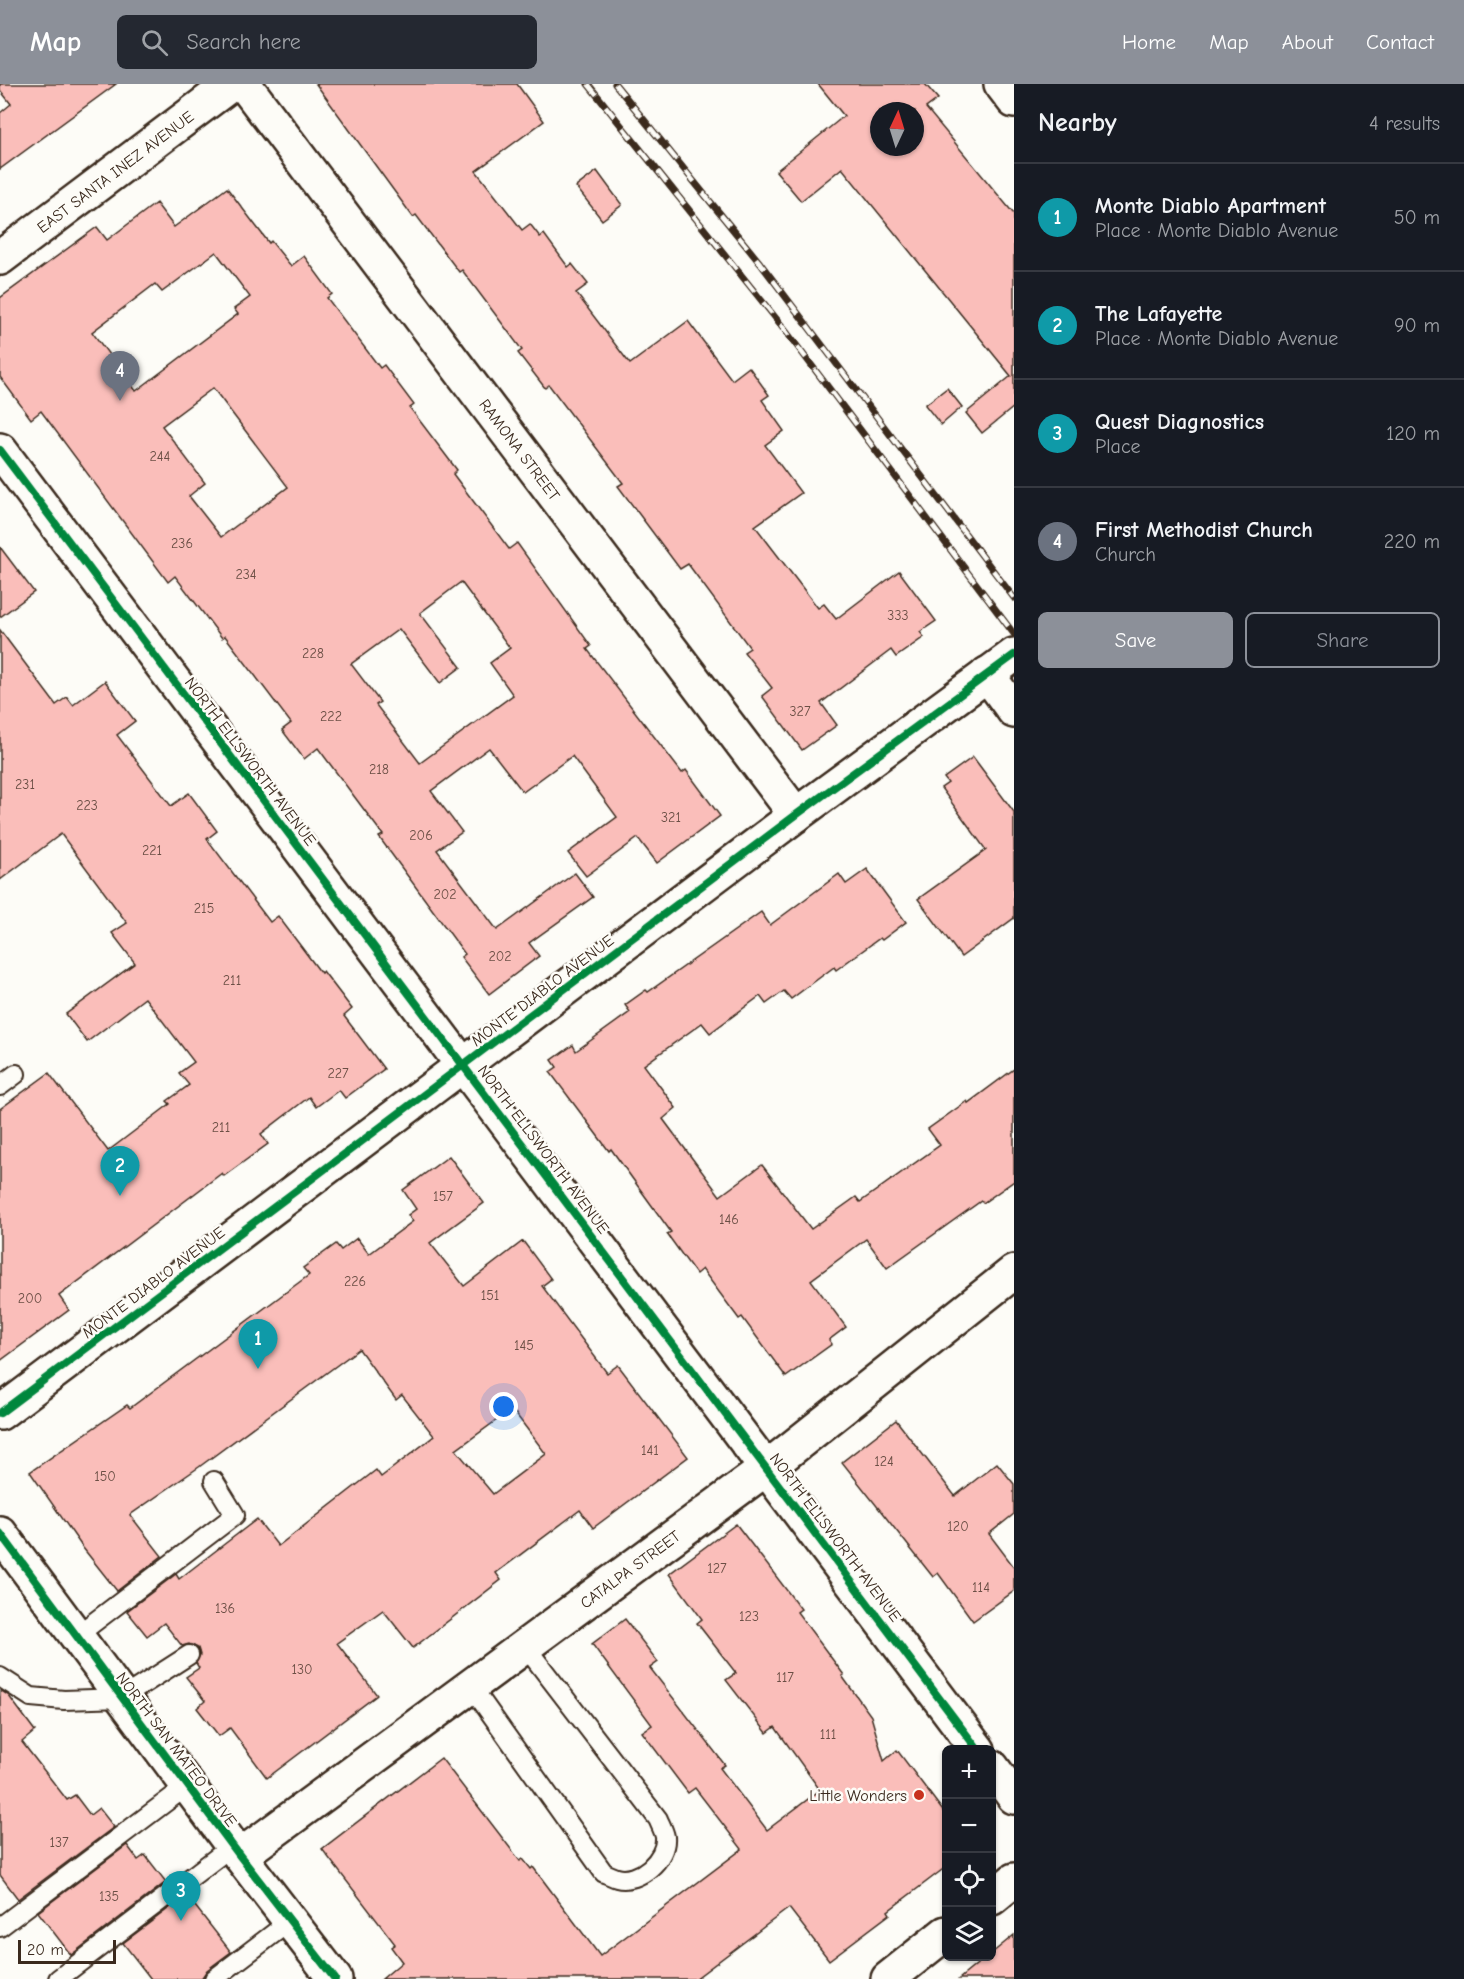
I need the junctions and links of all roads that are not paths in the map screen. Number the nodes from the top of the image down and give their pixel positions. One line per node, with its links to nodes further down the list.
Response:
1 (231, 84): 5 (street, EAST SANTA INEZ AVENUE)
2 (244, 84): 10 (street, RAMONA STREET)
3 (1001, 84): 4 (street)
4 (1014, 101)
5 (0, 258)
6 (0, 450): 11 (street, NORTH ELLSWORTH AVENUE)
7 (1014, 655): 8 (street, MONTE DIABLO AVENUE)
8 (987, 674): 9 (street); 10 (street, MONTE DIABLO AVENUE)
9 (1014, 711)
10 (796, 815): 11 (street, MONTE DIABLO AVENUE)
11 (464, 1066): 15 (street, MONTE DIABLO AVENUE); 16 (street, NORTH ELLSWORTH AVENUE)
12 (16, 1074): 13 (lane)
13 (0, 1086)
14 (1014, 1272): 16 (street, CATALPA STREET)
15 (1, 1410)
16 (767, 1468): 20 (street, CATALPA STREET); 25 (street, NORTH ELLSWORTH AVENUE)
17 (214, 1481): 19 (lane)
18 (2, 1542): 19 (street, NORTH SAN MATEO DRIVE)
19 (76, 1636): 24 (street, NORTH SAN MATEO DRIVE)
20 (525, 1646): 23 (street, CATALPA STREET); 23 (lane)
21 (189, 1654): 24 (lane)
22 (0, 1677): 24 (lane)
23 (471, 1686): 29 (street, CATALPA STREET)
24 (123, 1698): 27 (street, NORTH SAN MATEO DRIVE)
25 (975, 1745)
26 (996, 1772): 28 (street)
27 (187, 1786): 29 (street, NORTH SAN MATEO DRIVE); 33 (lane)
28 (1014, 1797)
29 (236, 1851): 32 (street, NORTH SAN MATEO DRIVE); 36 (lane)
30 (1014, 1880): 31 (street)
31 (996, 1895)
32 (290, 1921): 35 (street, NORTH SAN MATEO DRIVE); 37 (lane)
33 (0, 1927)
34 (942, 1936): 38 (street)
35 (328, 1976)
36 (58, 1979)
37 (214, 1979)
38 (888, 1979)

